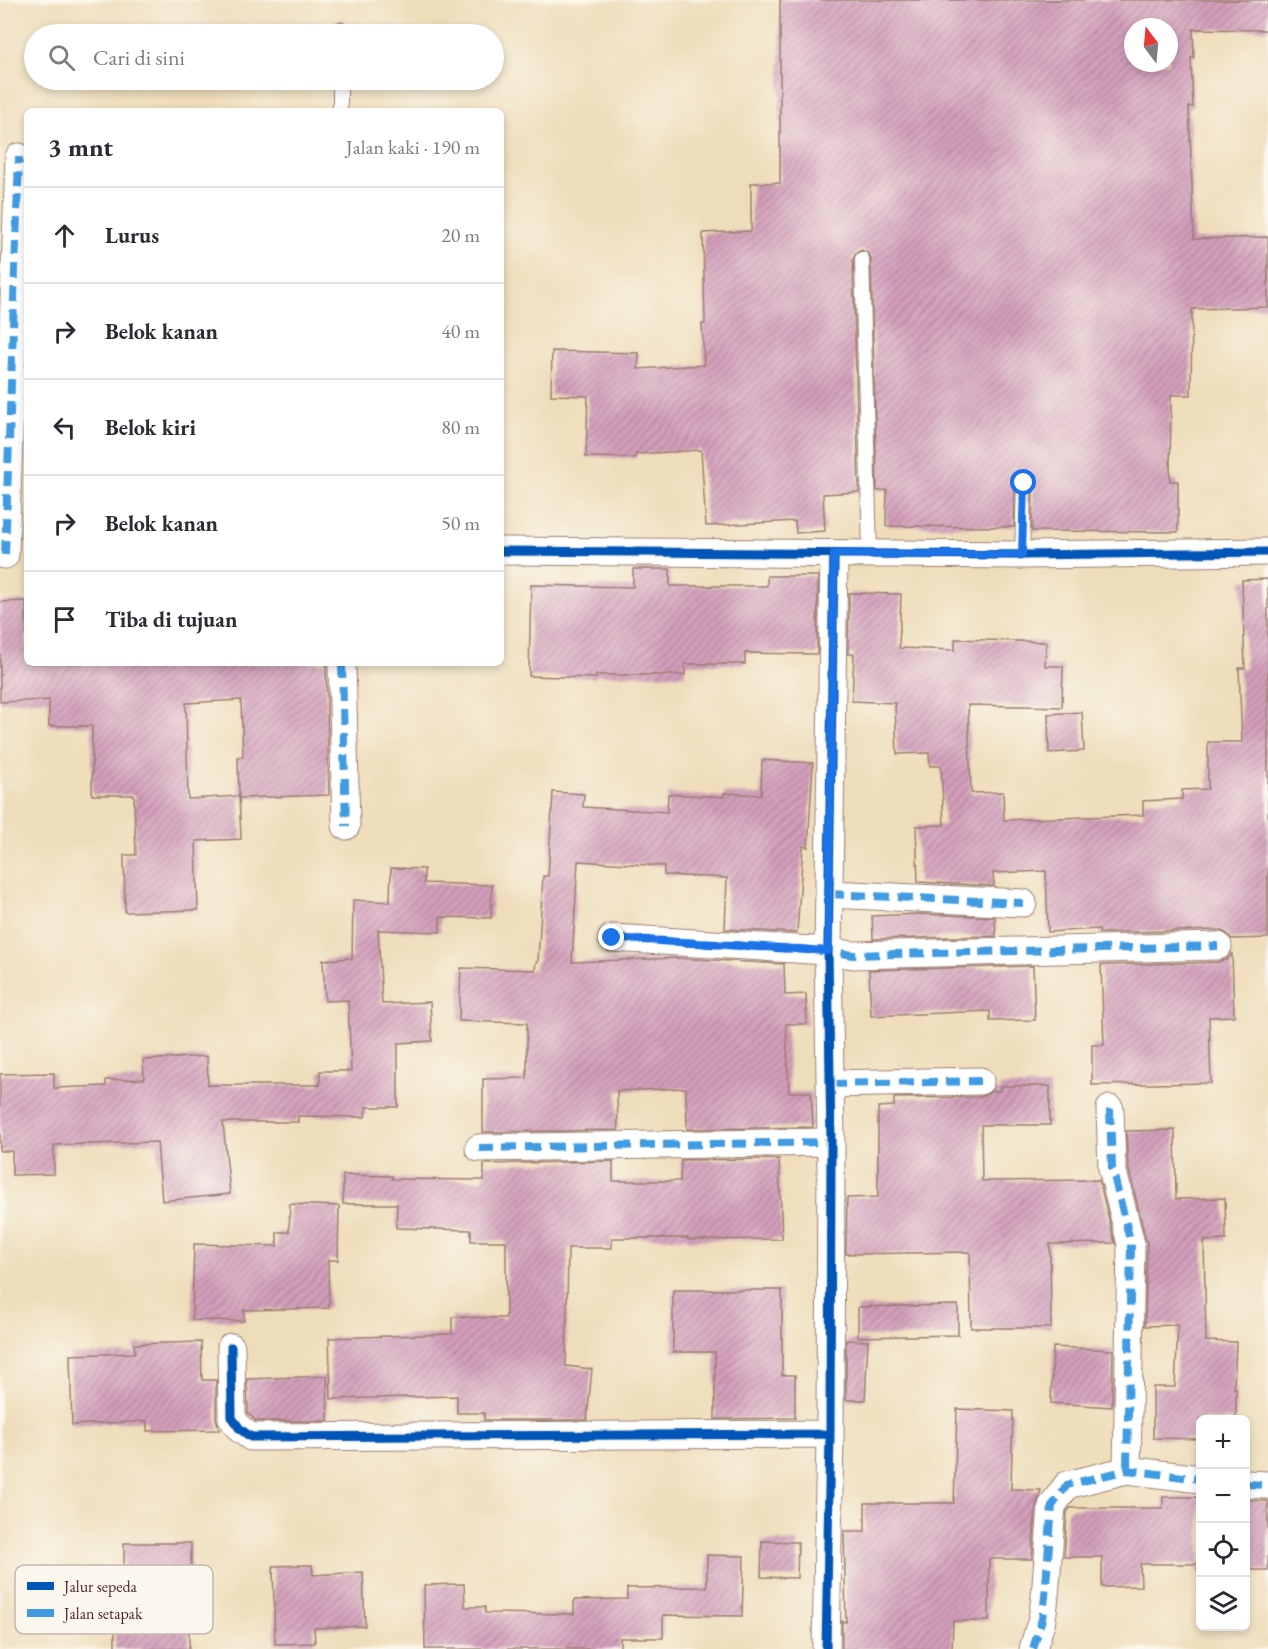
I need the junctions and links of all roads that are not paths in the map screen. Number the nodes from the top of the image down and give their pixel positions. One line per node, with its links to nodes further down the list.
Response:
1 (340, 90): 2 (lane)
2 (340, 108)
3 (19, 157): 10 (street)
4 (862, 259): 8 (lane)
5 (1024, 483): 11 (lane)
6 (504, 551): 9 (street)
7 (1268, 552): 11 (street)
8 (870, 553): 9 (street); 11 (street)
9 (834, 554): 14 (street)
10 (11, 555)
11 (1022, 555)
12 (342, 666): 13 (street)
13 (346, 826)
14 (829, 894): 15 (street); 18 (street)
15 (1023, 903)
16 (612, 938): 18 (street)
17 (1218, 946): 18 (street)
18 (828, 951): 20 (street)
19 (981, 1081): 20 (street)
20 (830, 1084): 22 (street)
21 (1110, 1109): 26 (street)
22 (831, 1142): 23 (street); 25 (street)
23 (479, 1149)
24 (231, 1347): 25 (street)
25 (830, 1434): 30 (street)
26 (1127, 1470): 27 (street); 31 (street)
27 (1196, 1479)
28 (1250, 1484): 29 (street)
29 (1268, 1485)
30 (826, 1649)
31 (1033, 1649)

